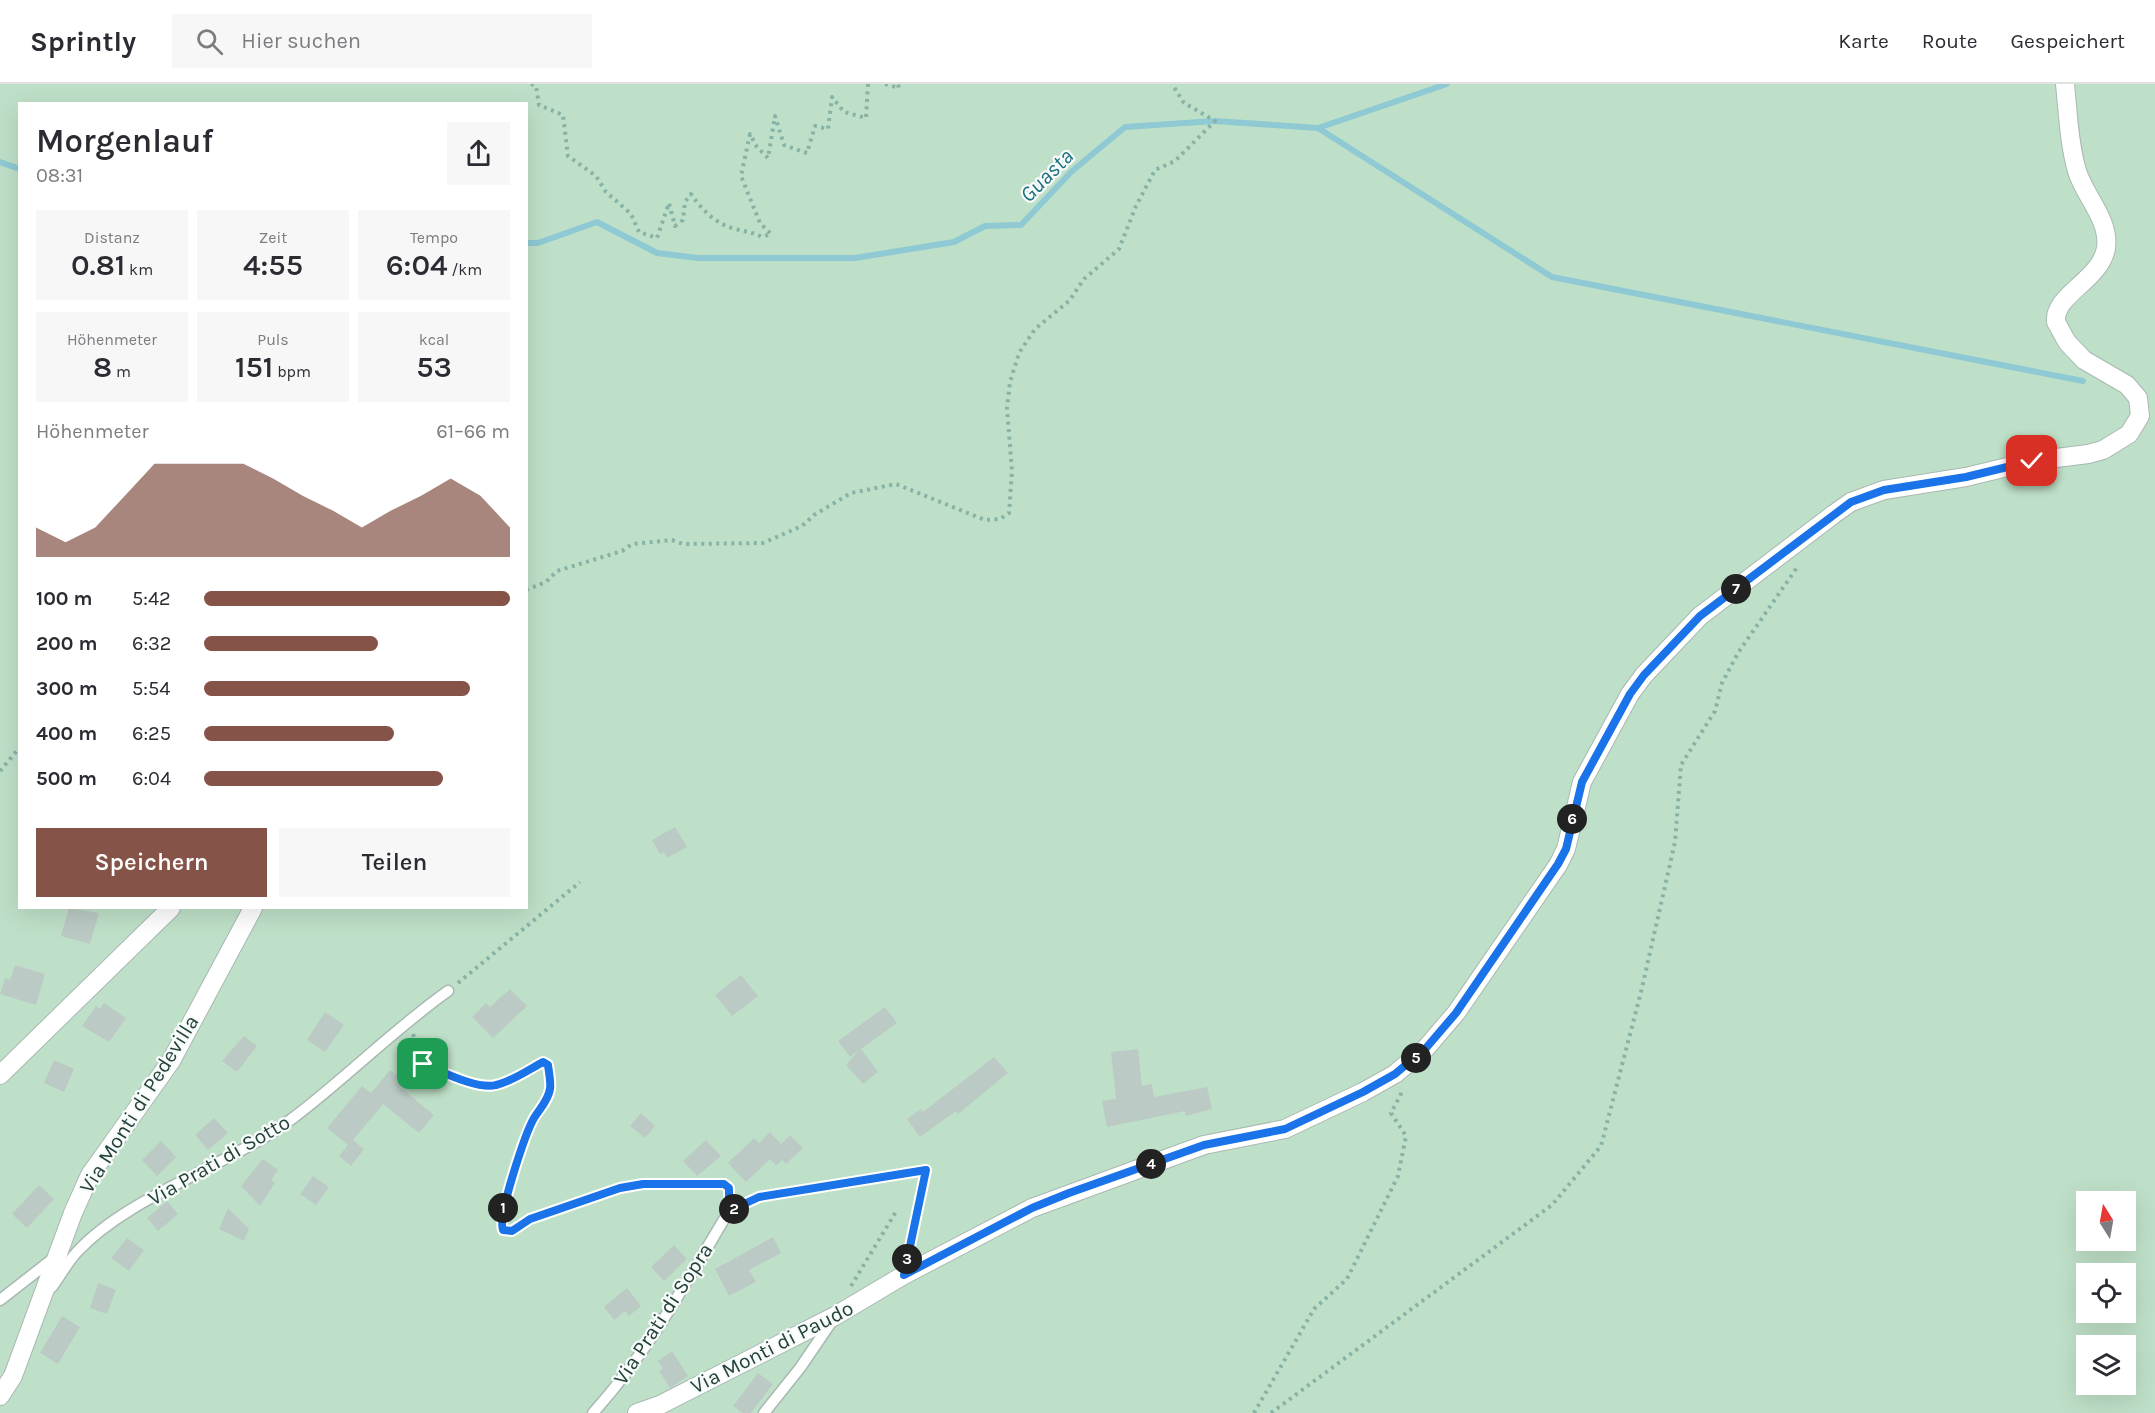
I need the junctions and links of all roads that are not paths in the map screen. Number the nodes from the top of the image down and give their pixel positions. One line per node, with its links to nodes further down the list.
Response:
1 (2065, 84): 10 (street, Via Monti di Paudo)
2 (170, 909): 5 (street)
3 (252, 909): 7 (street, Via Monti di Pedevilla)
4 (448, 991): 9 (lane, Via Prati di Sotto)
5 (0, 1075)
6 (729, 1211): 12 (lane, Via Prati di Sopra)
7 (57, 1256): 8 (lane); 9 (street, Via Monti di Pedevilla)
8 (0, 1300)
9 (38, 1307): 11 (street)
10 (836, 1316): 13 (street, Via Monti di Paudo); 14 (lane)
11 (0, 1396)
12 (593, 1413)
13 (637, 1413)
14 (764, 1413)

